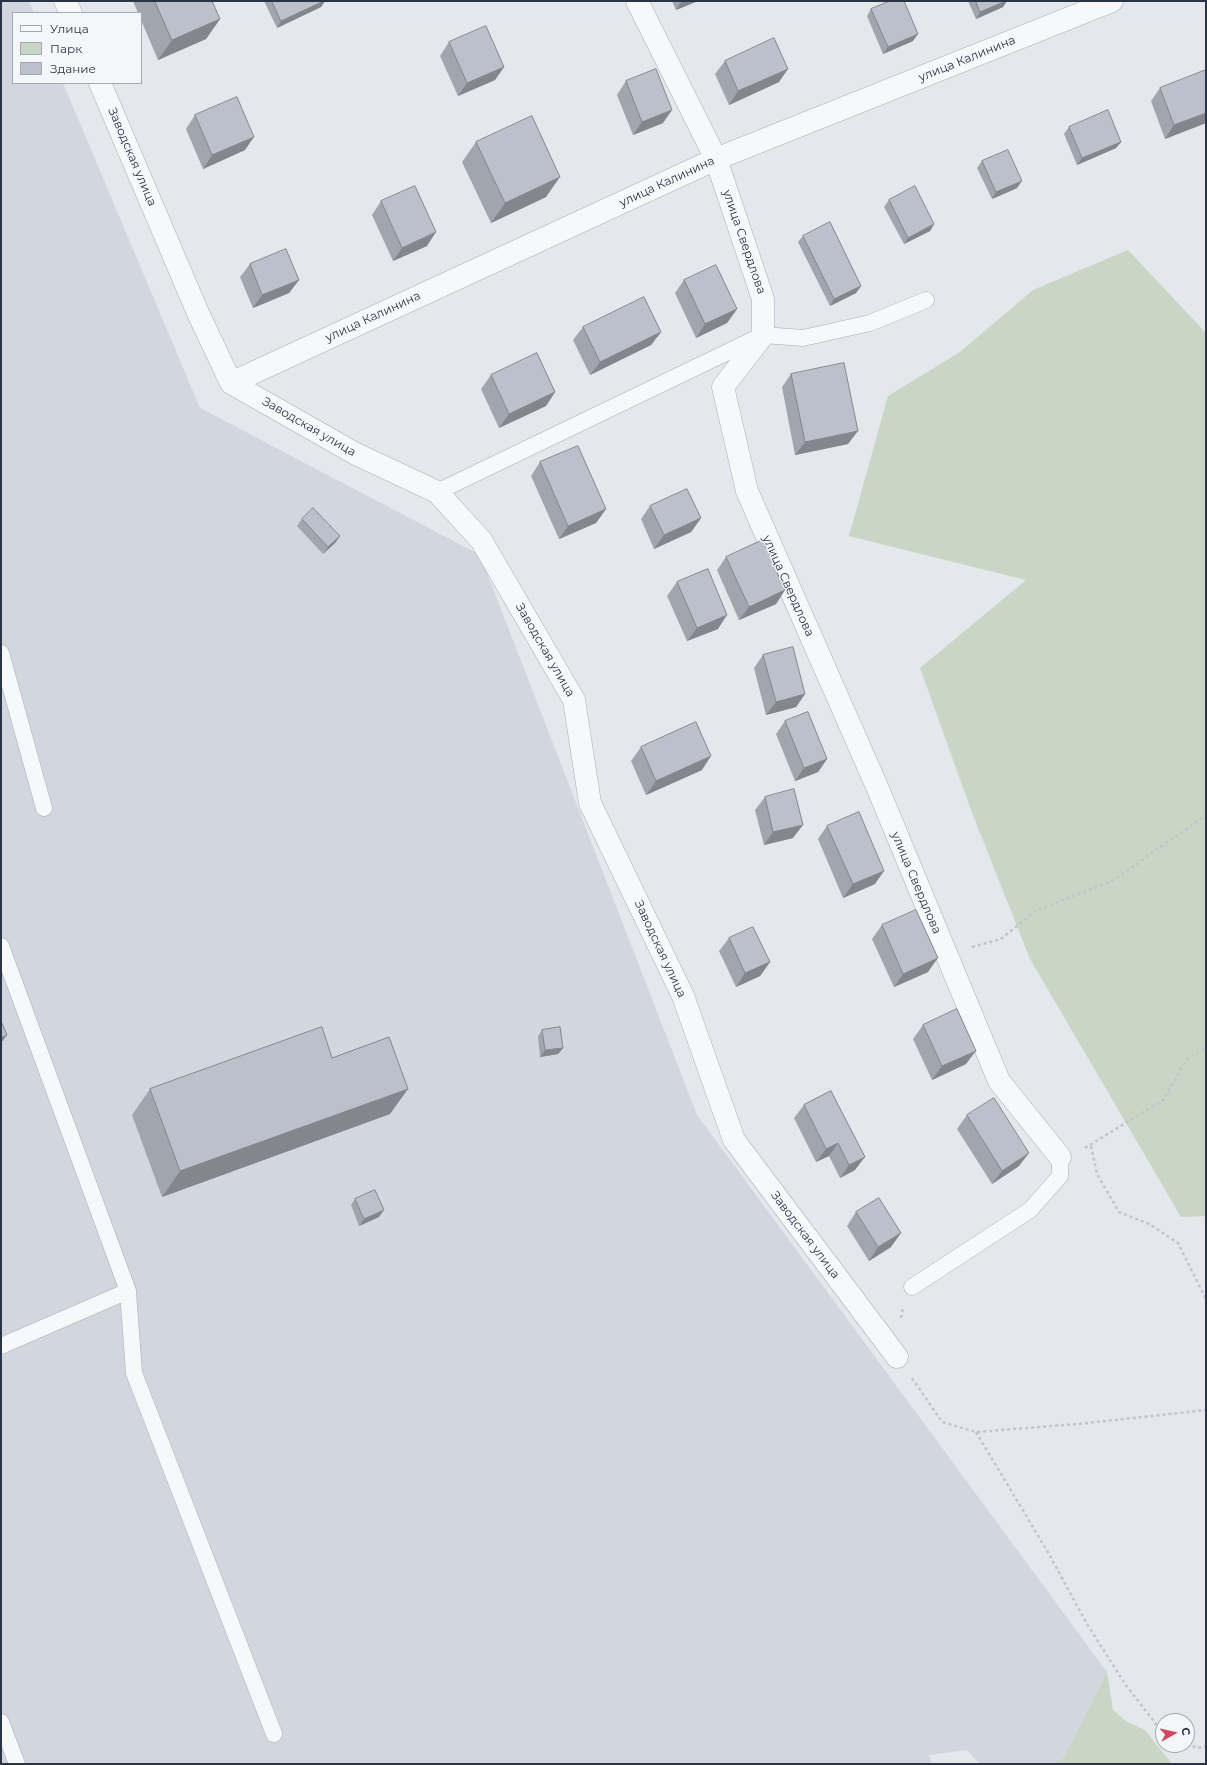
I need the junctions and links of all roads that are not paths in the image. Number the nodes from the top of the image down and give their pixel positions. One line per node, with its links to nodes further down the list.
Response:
1 (65, 1): 4 (street)
2 (637, 1): 6 (street, улица Свердлова)
3 (1112, 1): 6 (street, улица Калинина)
4 (70, 12)
5 (100, 84): 9 (street, Заводская улица)
6 (716, 159): 8 (street, улица Свердлова); 9 (street, улица Калинина)
7 (926, 300): 8 (lane)
8 (762, 335): 10 (lane); 14 (street, улица Свердлова)
9 (231, 383): 10 (street, Заводская улица)
10 (437, 492): 18 (street, Заводская улица)
11 (1, 653): 12 (lane)
12 (44, 808)
13 (1, 946): 16 (lane)
14 (1060, 1157): 15 (lane)
15 (912, 1287)
16 (128, 1291): 17 (lane); 20 (lane)
17 (1, 1346)
18 (897, 1357)
19 (1, 1722): 21 (lane)
20 (274, 1734)
21 (17, 1764)

